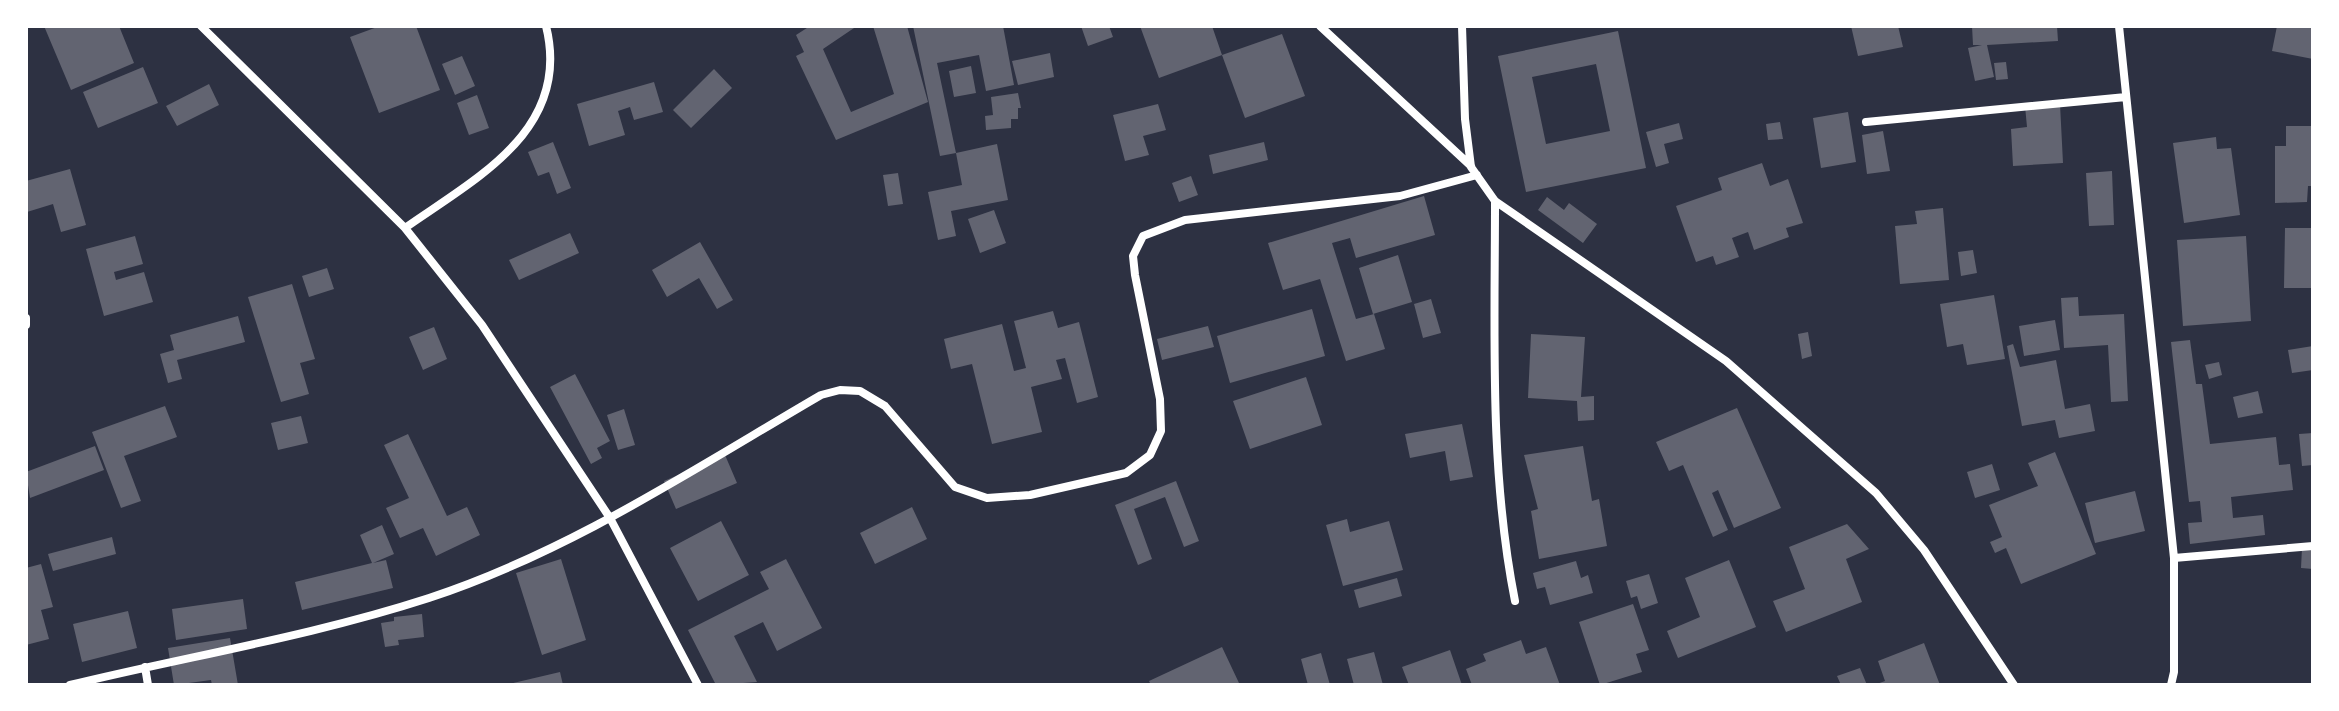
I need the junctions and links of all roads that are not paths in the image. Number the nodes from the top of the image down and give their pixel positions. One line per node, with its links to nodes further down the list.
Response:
1 (201, 26): 11 (street)
2 (546, 26): 11 (street)
3 (1320, 26): 8 (street)
4 (1462, 26): 8 (street)
5 (2119, 26): 6 (street)
6 (2126, 97): 7 (street); 16 (street)
7 (1866, 122)
8 (1471, 167): 9 (street)
9 (1477, 175): 10 (street); 14 (street)
10 (1495, 201): 17 (street); 22 (street)
11 (405, 228): 14 (street)
12 (26, 318): 13 (street)
13 (26, 325)
14 (610, 518): 18 (street); 21 (street)
15 (2313, 546): 16 (street)
16 (2174, 558): 23 (street)
17 (1515, 601)
18 (145, 667): 19 (street); 20 (street)
19 (70, 685)
20 (148, 685)
21 (698, 685)
22 (2014, 685)
23 (2171, 685)

